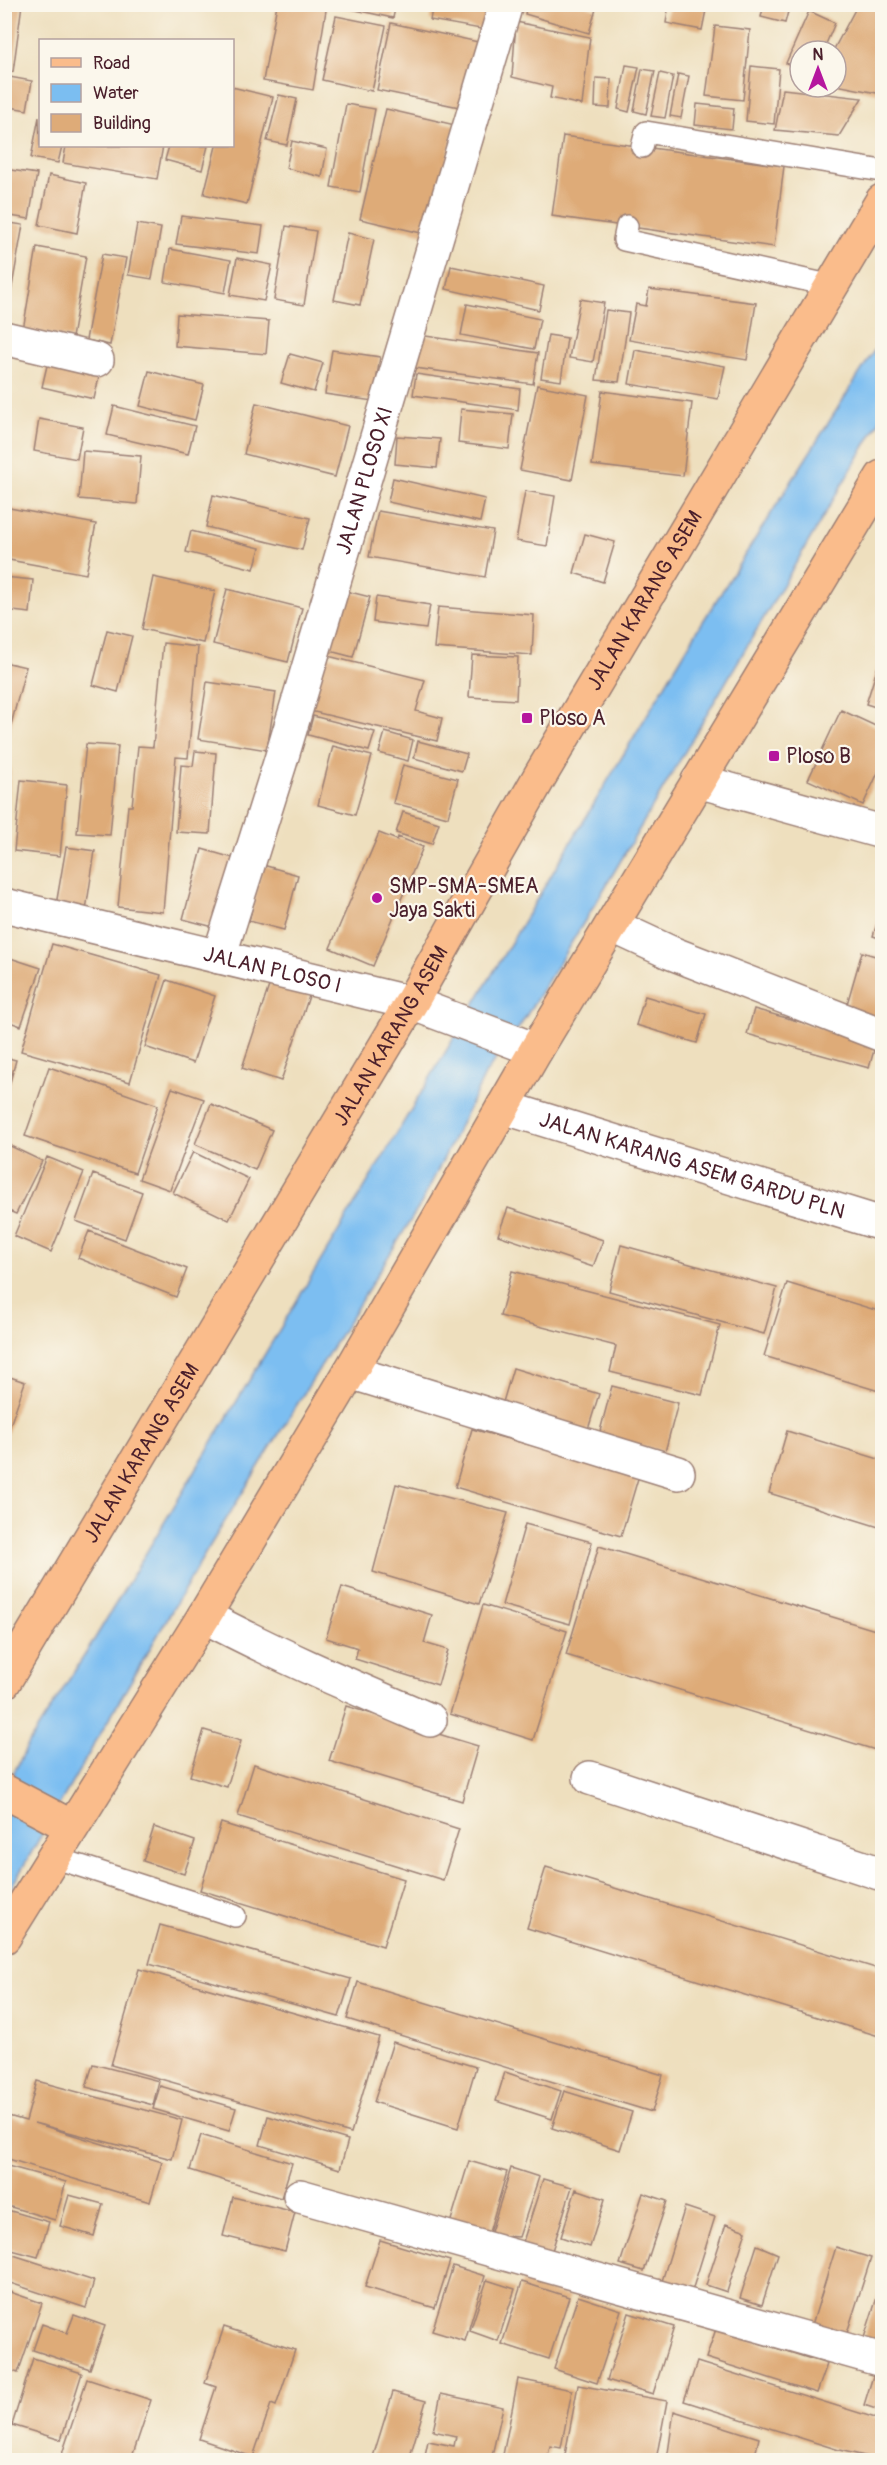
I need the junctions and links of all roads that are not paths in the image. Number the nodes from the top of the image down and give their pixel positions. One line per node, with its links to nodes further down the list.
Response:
1 (506, 4): 14 (street, JALAN PLOSO XI)
2 (642, 147): 3 (lane)
3 (882, 171)
4 (882, 201): 6 (main road, JALAN KARANG ASEM)
5 (627, 226): 6 (lane)
6 (833, 286): 15 (main road, JALAN KARANG ASEM)
7 (4, 338): 8 (street)
8 (97, 360)
9 (882, 477): 10 (main road)
10 (698, 781): 11 (street); 13 (main road)
11 (882, 832)
12 (4, 905): 14 (street, JALAN PLOSO I)
13 (613, 926): 16 (street); 17 (main road)
14 (219, 957): 15 (street, JALAN PLOSO I)
15 (420, 1006): 17 (street, JALAN PLOSO I); 23 (main road, JALAN KARANG ASEM)
16 (882, 1035)
17 (530, 1047): 18 (main road)
18 (503, 1107): 19 (street, JALAN KARANG ASEM GARDU PLN); 20 (main road)
19 (882, 1224)
20 (350, 1372): 21 (street); 22 (main road)
21 (678, 1473)
22 (204, 1616): 24 (street); 27 (main road)
23 (4, 1682)
24 (430, 1720)
25 (590, 1778): 29 (street)
26 (4, 1791): 27 (main road)
27 (67, 1825): 28 (main road)
28 (53, 1857): 30 (lane); 31 (main road)
29 (882, 1874)
30 (235, 1916)
31 (4, 1937)
32 (300, 2196): 33 (street)
33 (882, 2360)

